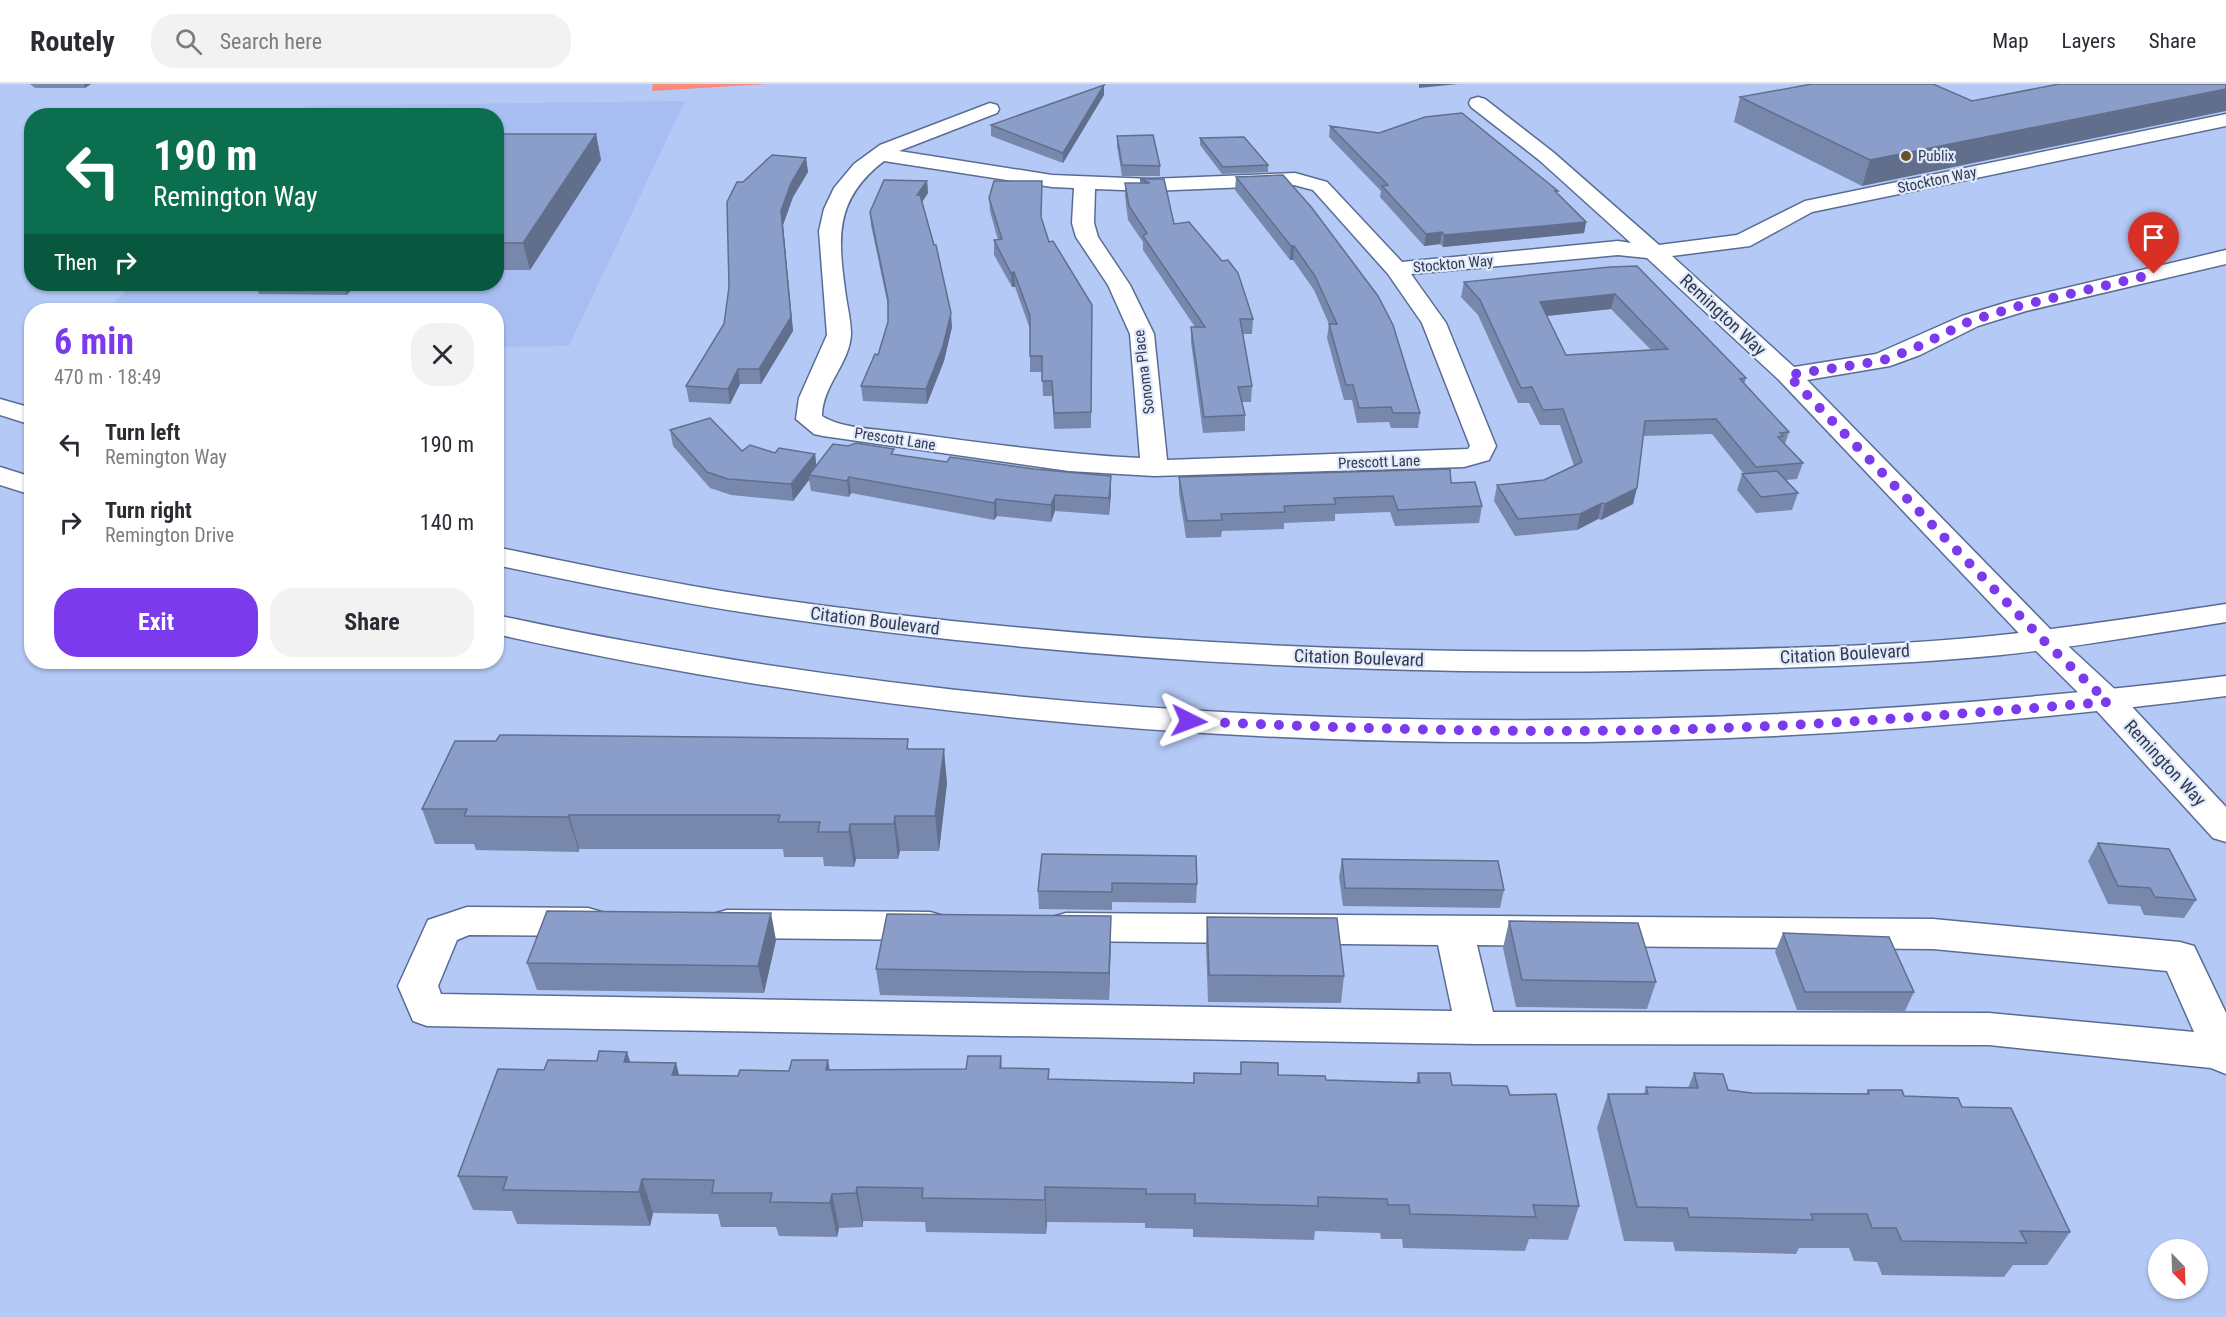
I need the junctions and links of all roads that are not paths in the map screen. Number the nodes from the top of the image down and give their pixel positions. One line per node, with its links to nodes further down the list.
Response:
1 (1478, 103): 6 (street, Remington Way)
2 (990, 109): 4 (street, Prescott Lane)
3 (2226, 120): 6 (street, Stockton Way)
4 (879, 154): 5 (street, Prescott Lane); 12 (street, Prescott Lane)
5 (1085, 183): 8 (street, Prescott Lane); 12 (street, Sonoma Place)
6 (1654, 252): 8 (street, Stockton Way); 9 (street, Remington Way)
7 (2226, 257): 9 (street)
8 (1402, 276): 12 (street, Prescott Lane)
9 (1788, 375): 18 (street, Remington Way)
10 (0, 406): 11 (street)
11 (24, 414)
12 (1154, 468)
13 (0, 475): 14 (street)
14 (24, 484)
15 (504, 558): 18 (street, Citation Boulevard)
16 (2226, 613): 18 (street, Citation Boulevard)
17 (504, 626): 20 (street)
18 (2043, 640): 20 (street, Remington Way)
19 (2226, 686): 20 (street)
20 (2108, 702): 21 (street, Remington Way)
21 (2226, 829)
22 (621, 923): 27 (street)
23 (693, 924): 24 (street)
24 (966, 926)
25 (1026, 927): 26 (street)
26 (1454, 931): 27 (street); 28 (street)
27 (1476, 1028): 28 (street)
28 (2224, 1054)

